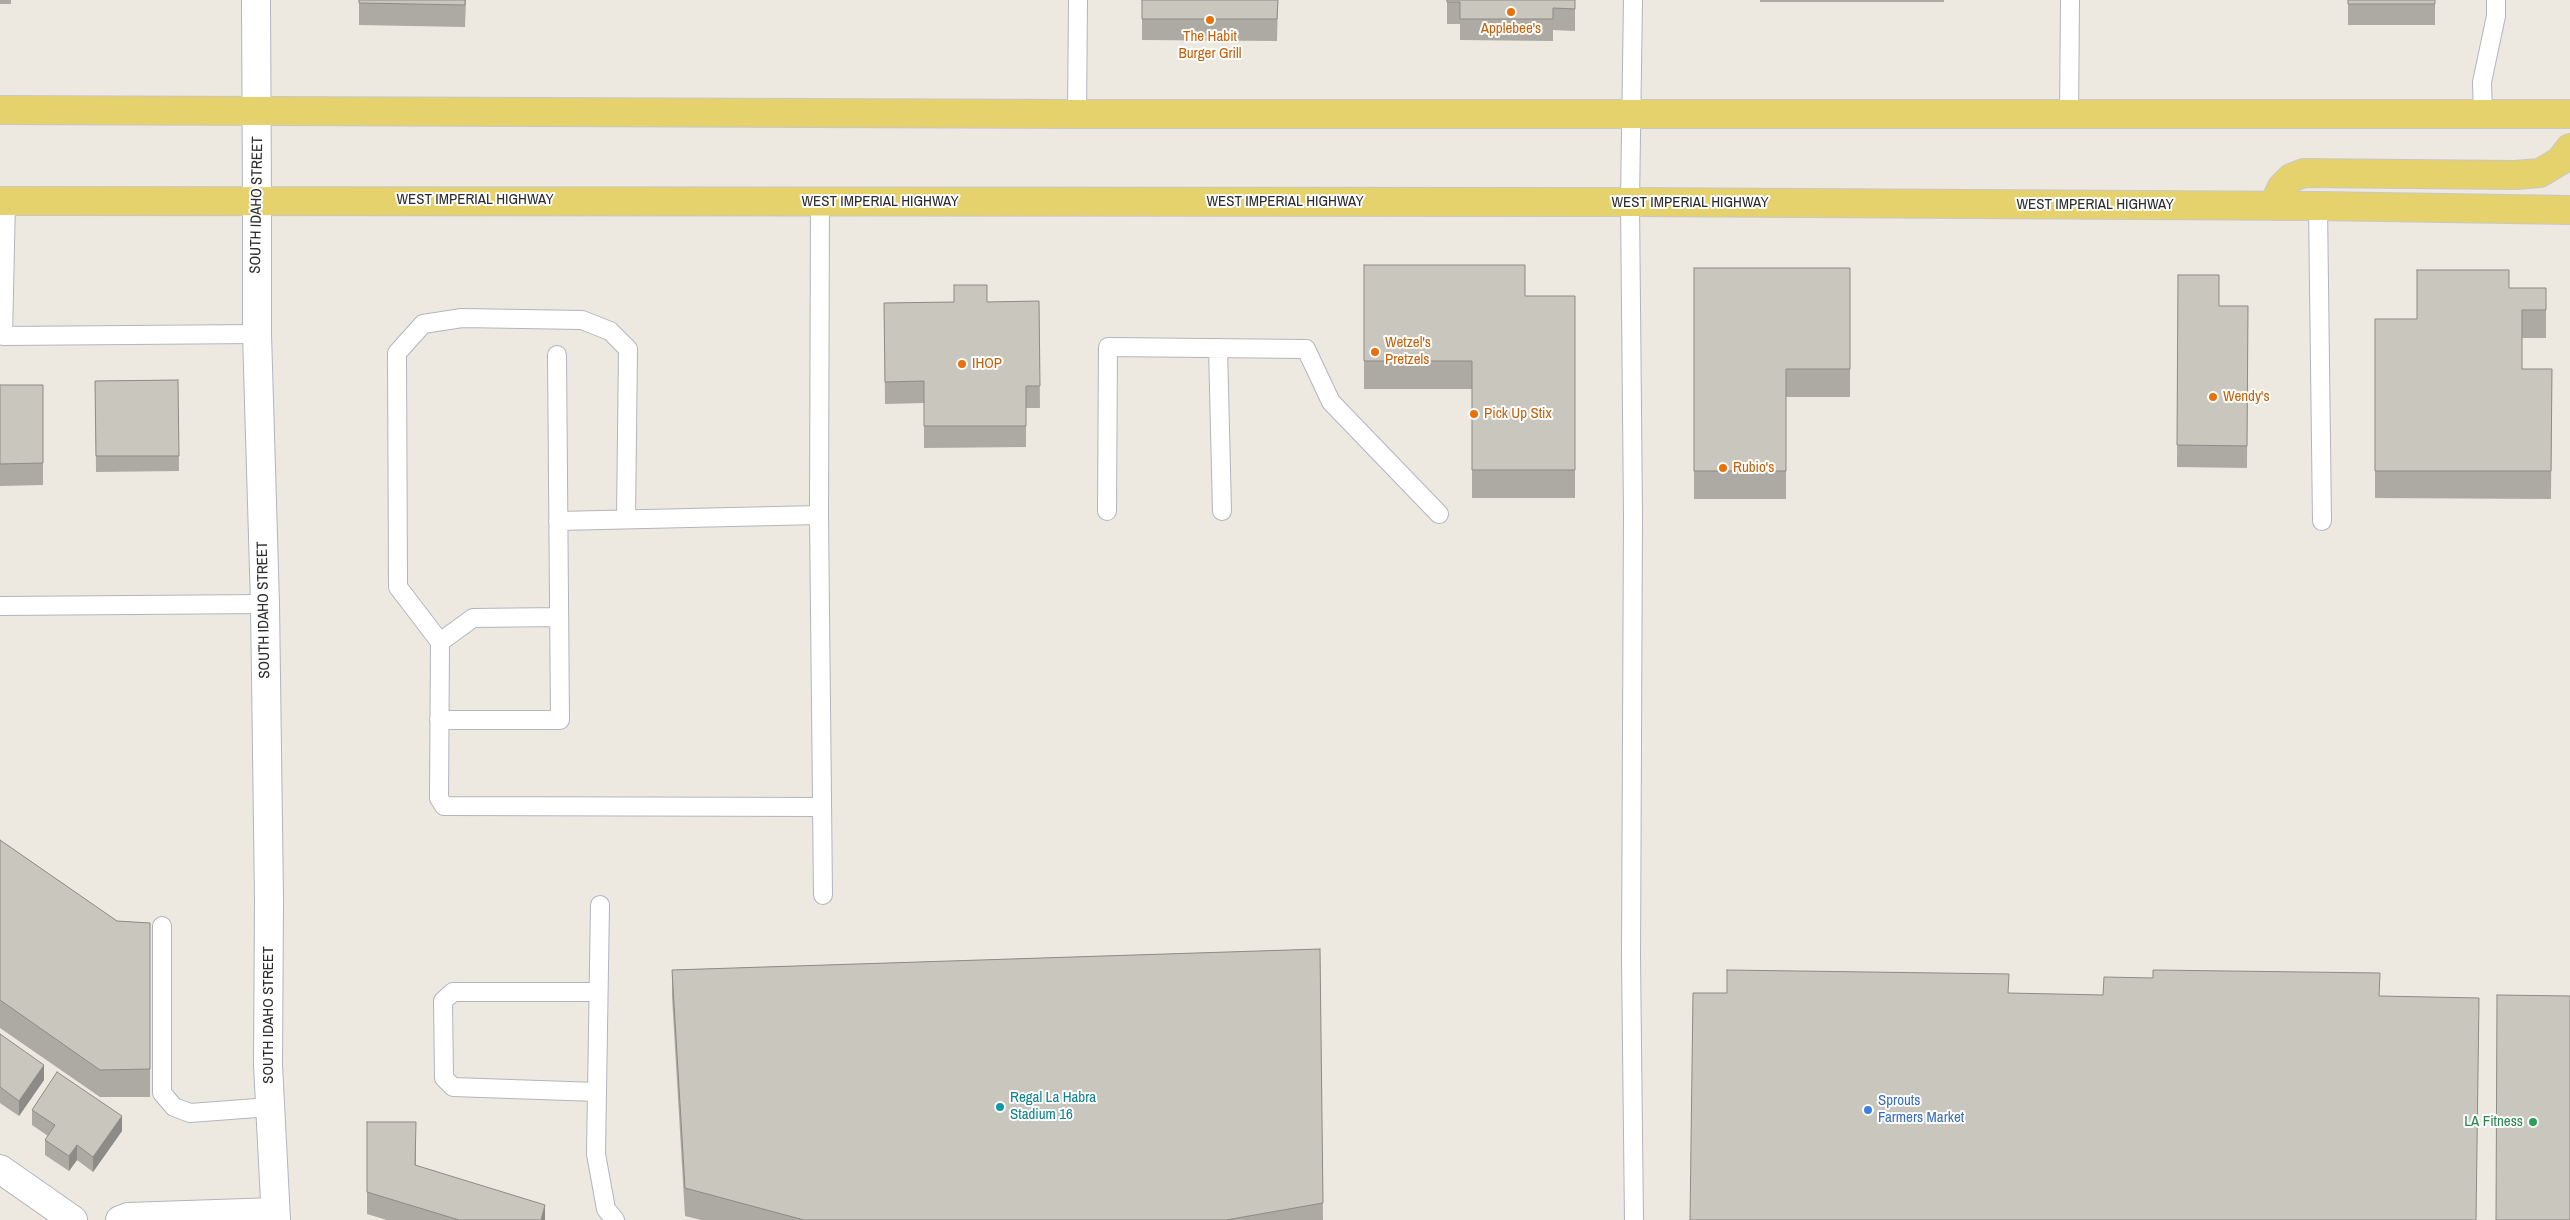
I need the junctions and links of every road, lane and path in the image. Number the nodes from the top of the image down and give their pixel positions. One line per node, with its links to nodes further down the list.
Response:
1 (256, 0): 7 (street, SOUTH IDAHO STREET)
2 (1078, 0): 8 (lane)
3 (1633, 0): 9 (lane)
4 (2070, 0): 12 (lane)
5 (2496, 0): 10 (lane)
6 (0, 110): 7 (main road)
7 (258, 110): 8 (main road); 15 (street, SOUTH IDAHO STREET)
8 (1077, 114): 9 (main road)
9 (1631, 114): 12 (main road); 17 (lane)
10 (2483, 114): 11 (main road); 12 (main road)
11 (2570, 114)
12 (2069, 115)
13 (2570, 148): 18 (main road)
14 (3, 201): 15 (main road, WEST IMPERIAL HIGHWAY); 21 (lane)
15 (257, 201): 16 (main road, WEST IMPERIAL HIGHWAY); 21 (street, SOUTH IDAHO STREET)
16 (820, 202): 17 (main road, WEST IMPERIAL HIGHWAY); 27 (lane)
17 (1630, 202): 18 (main road, WEST IMPERIAL HIGHWAY); 48 (lane)
18 (2274, 206): 19 (main road, WEST IMPERIAL HIGHWAY)
19 (2318, 206): 20 (main road, WEST IMPERIAL HIGHWAY); 30 (lane)
20 (2570, 210)
21 (257, 334): 31 (street, SOUTH IDAHO STREET)
22 (1218, 348): 24 (lane); 25 (lane); 26 (lane)
23 (557, 355): 29 (lane)
24 (1107, 511)
25 (1222, 511)
26 (1439, 514)
27 (819, 515): 28 (lane); 36 (lane)
28 (626, 519): 29 (lane); 34 (lane)
29 (558, 520): 33 (lane)
30 (2322, 520)
31 (265, 604): 32 (lane); 42 (street, SOUTH IDAHO STREET)
32 (0, 606)
33 (559, 617): 34 (lane); 35 (lane)
34 (440, 642): 35 (lane)
35 (439, 720): 36 (lane)
36 (822, 807): 37 (lane)
37 (823, 895)
38 (600, 905): 40 (lane)
39 (162, 926): 42 (lane)
40 (598, 992): 41 (lane); 41 (lane)
41 (596, 1092): 47 (lane)
42 (270, 1107): 44 (street, SOUTH IDAHO STREET)
43 (0, 1169): 45 (street)
44 (275, 1216): 46 (street)
45 (73, 1220)
46 (120, 1220)
47 (615, 1220)
48 (1634, 1220)

